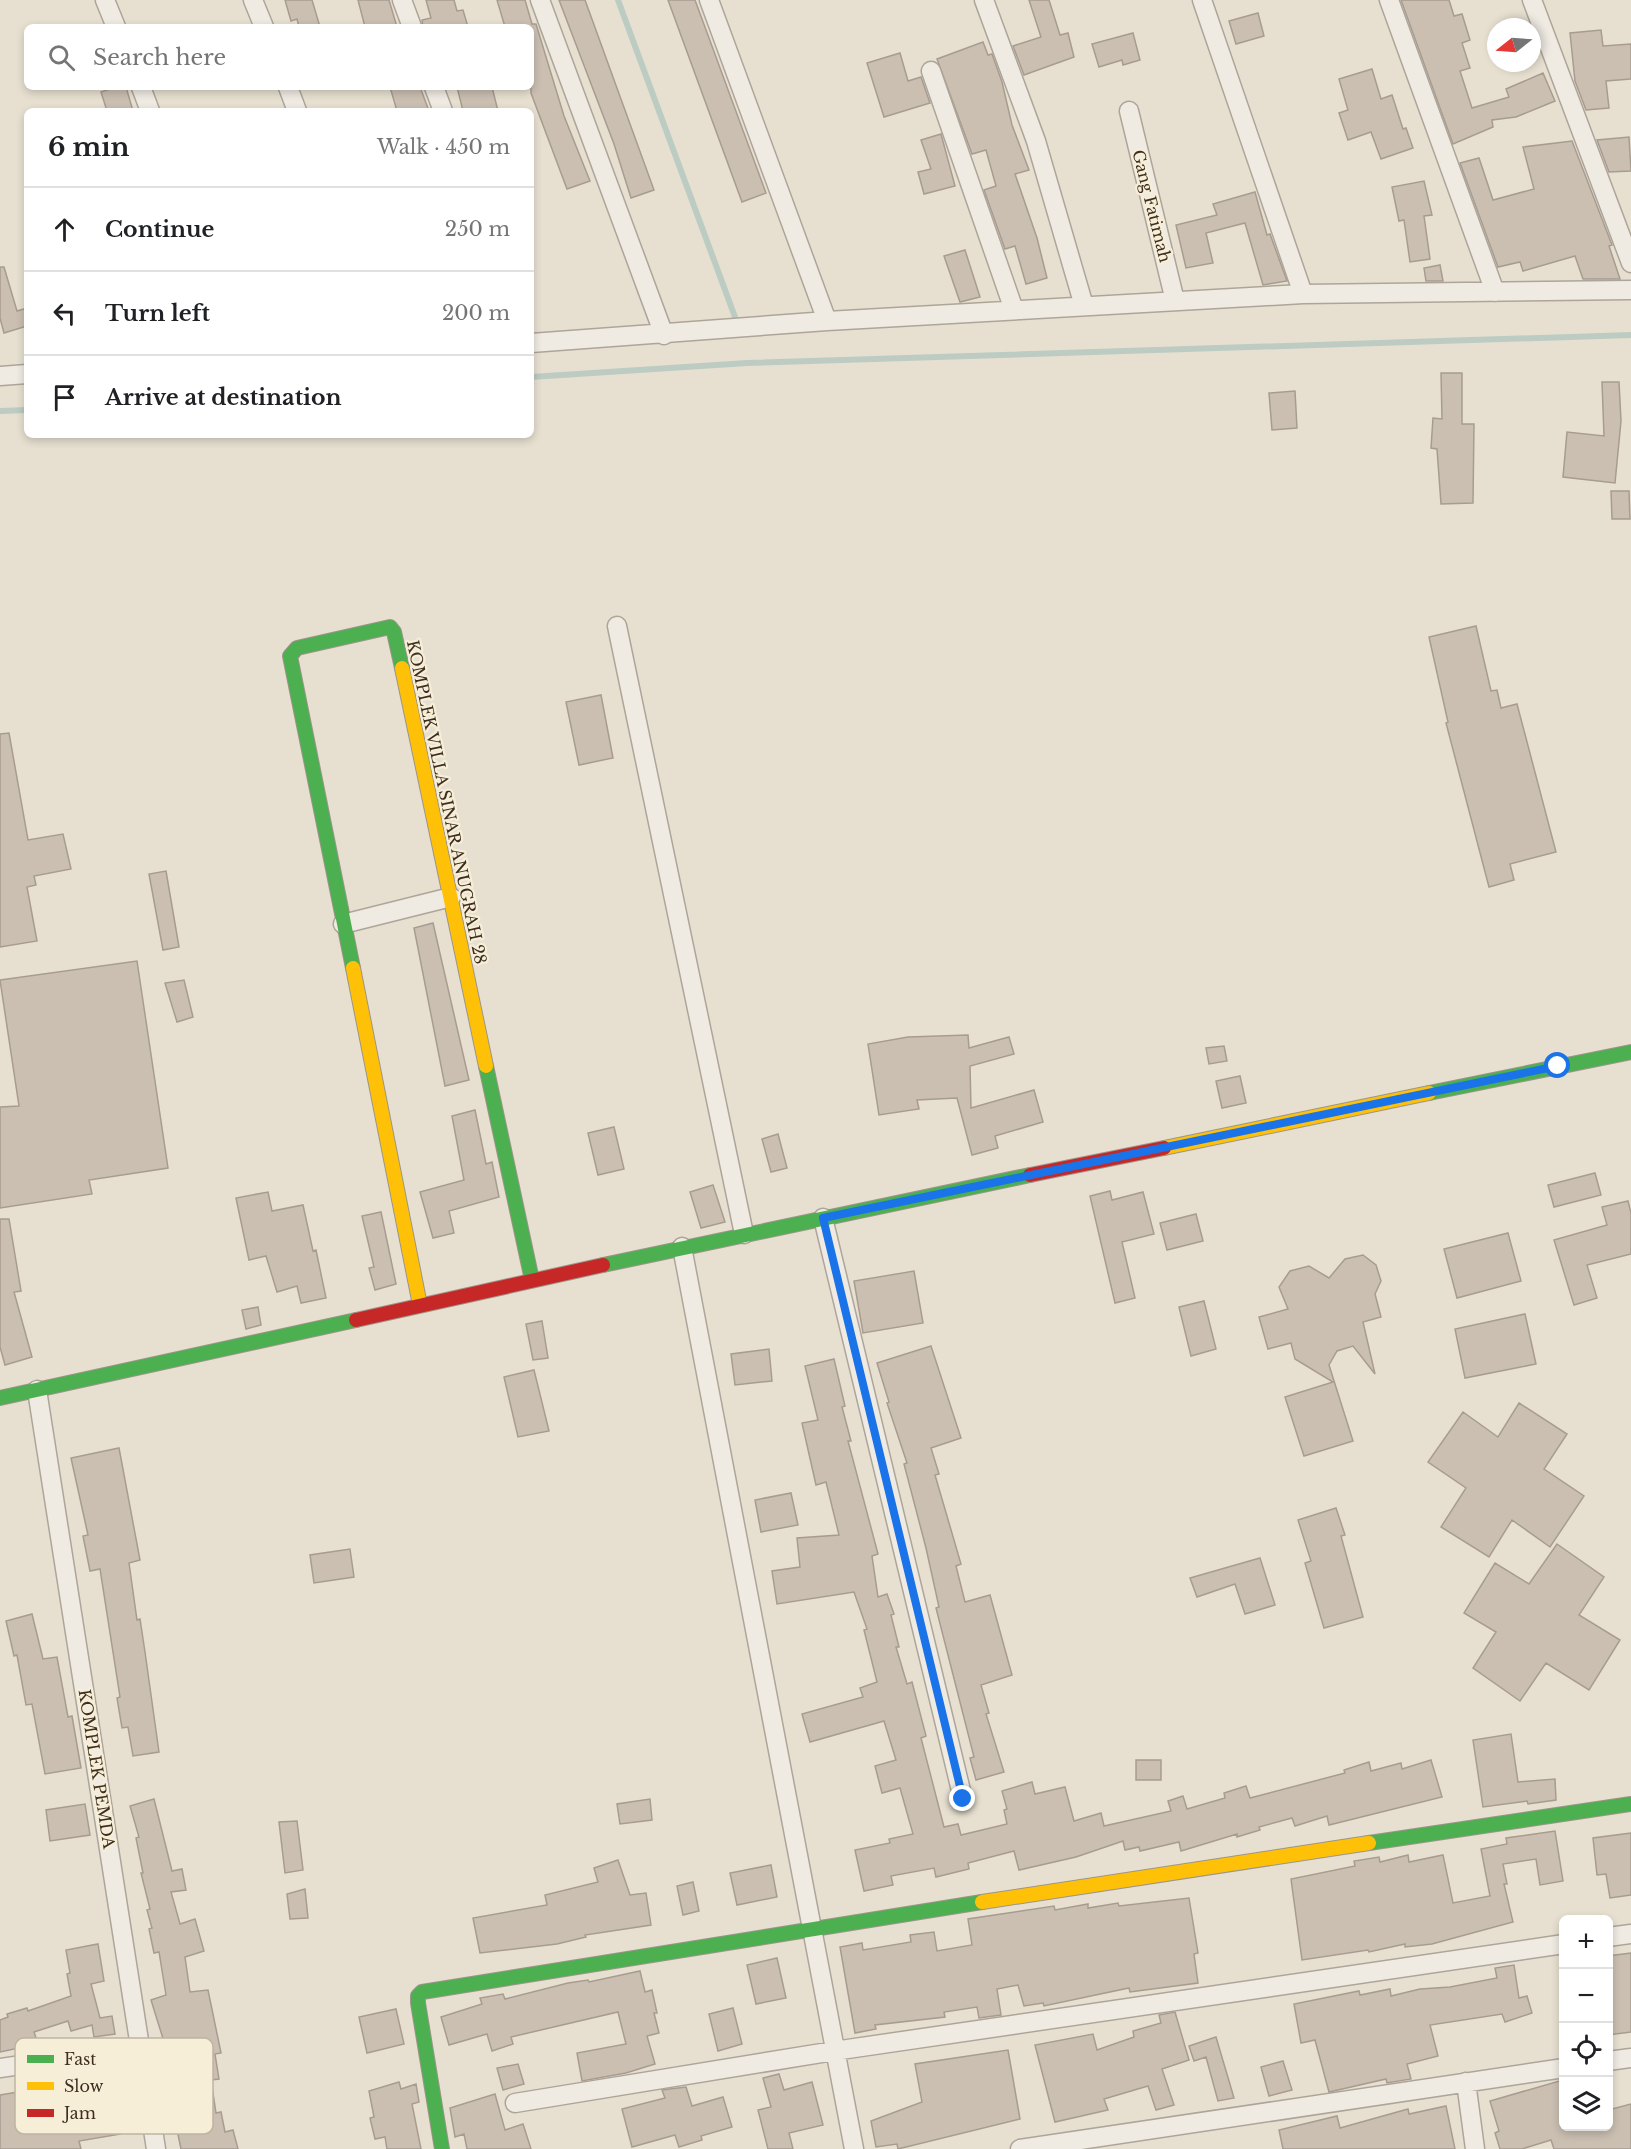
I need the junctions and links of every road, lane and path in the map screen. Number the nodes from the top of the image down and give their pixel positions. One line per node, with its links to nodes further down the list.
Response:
1 (105, 0): 10 (street)
2 (254, 0): 11 (street)
3 (402, 0): 12 (street)
4 (540, 0): 29 (street)
5 (709, 0): 28 (street)
6 (984, 0): 26 (street)
7 (1202, 0): 24 (street)
8 (1389, 0): 23 (street)
9 (1532, 0): 21 (street)
10 (115, 24)
11 (263, 24)
12 (411, 24)
13 (931, 70): 27 (street)
14 (142, 90): 17 (street)
15 (289, 90): 18 (street)
16 (435, 90): 19 (street)
17 (149, 108)
18 (296, 108)
19 (442, 108)
20 (1129, 111): 25 (street, Gang Fatimah)
21 (1631, 262)
22 (1631, 290): 23 (street)
23 (1495, 292): 24 (street)
24 (1303, 294): 25 (street)
25 (1175, 301): 26 (street)
26 (1083, 306): 27 (street)
27 (1014, 310): 28 (street)
28 (826, 321): 29 (street)
29 (664, 335): 30 (street)
30 (534, 343)
31 (24, 374): 32 (street)
32 (0, 376)
33 (617, 626): 38 (street)
34 (451, 897): 35 (street); 35 (street, KOMPLEK VILLA SINAR ANUGRAH 28); 40 (street, KOMPLEK VILLA SINAR ANUGRAH 28)
35 (343, 924): 41 (street, KOMPLEK VILLA SINAR ANUGRAH 28)
36 (1631, 1052): 37 (street)
37 (823, 1218): 38 (street); 44 (street)
38 (744, 1234): 39 (street)
39 (682, 1247): 40 (street); 46 (street)
40 (532, 1280): 41 (street)
41 (420, 1305): 42 (street)
42 (37, 1390): 43 (street); 50 (street, KOMPLEK PEMDA)
43 (0, 1398)
44 (963, 1799)
45 (1631, 1804): 46 (street)
46 (813, 1927): 51 (street); 61 (street)
47 (1631, 1934): 48 (street)
48 (1613, 1936)
49 (1559, 1945): 51 (street)
50 (140, 2038)
51 (834, 2051): 58 (street); 62 (street)
52 (1631, 2058): 53 (street)
53 (1613, 2060)
54 (15, 2066): 55 (street)
55 (0, 2068)
56 (1559, 2069): 57 (street)
57 (1466, 2082): 63 (street); 64 (street)
58 (515, 2103)
59 (154, 2134): 60 (street, KOMPLEK PEMDA)
60 (156, 2149)
61 (442, 2149)
62 (854, 2149)
63 (1020, 2149)
64 (1475, 2149)

